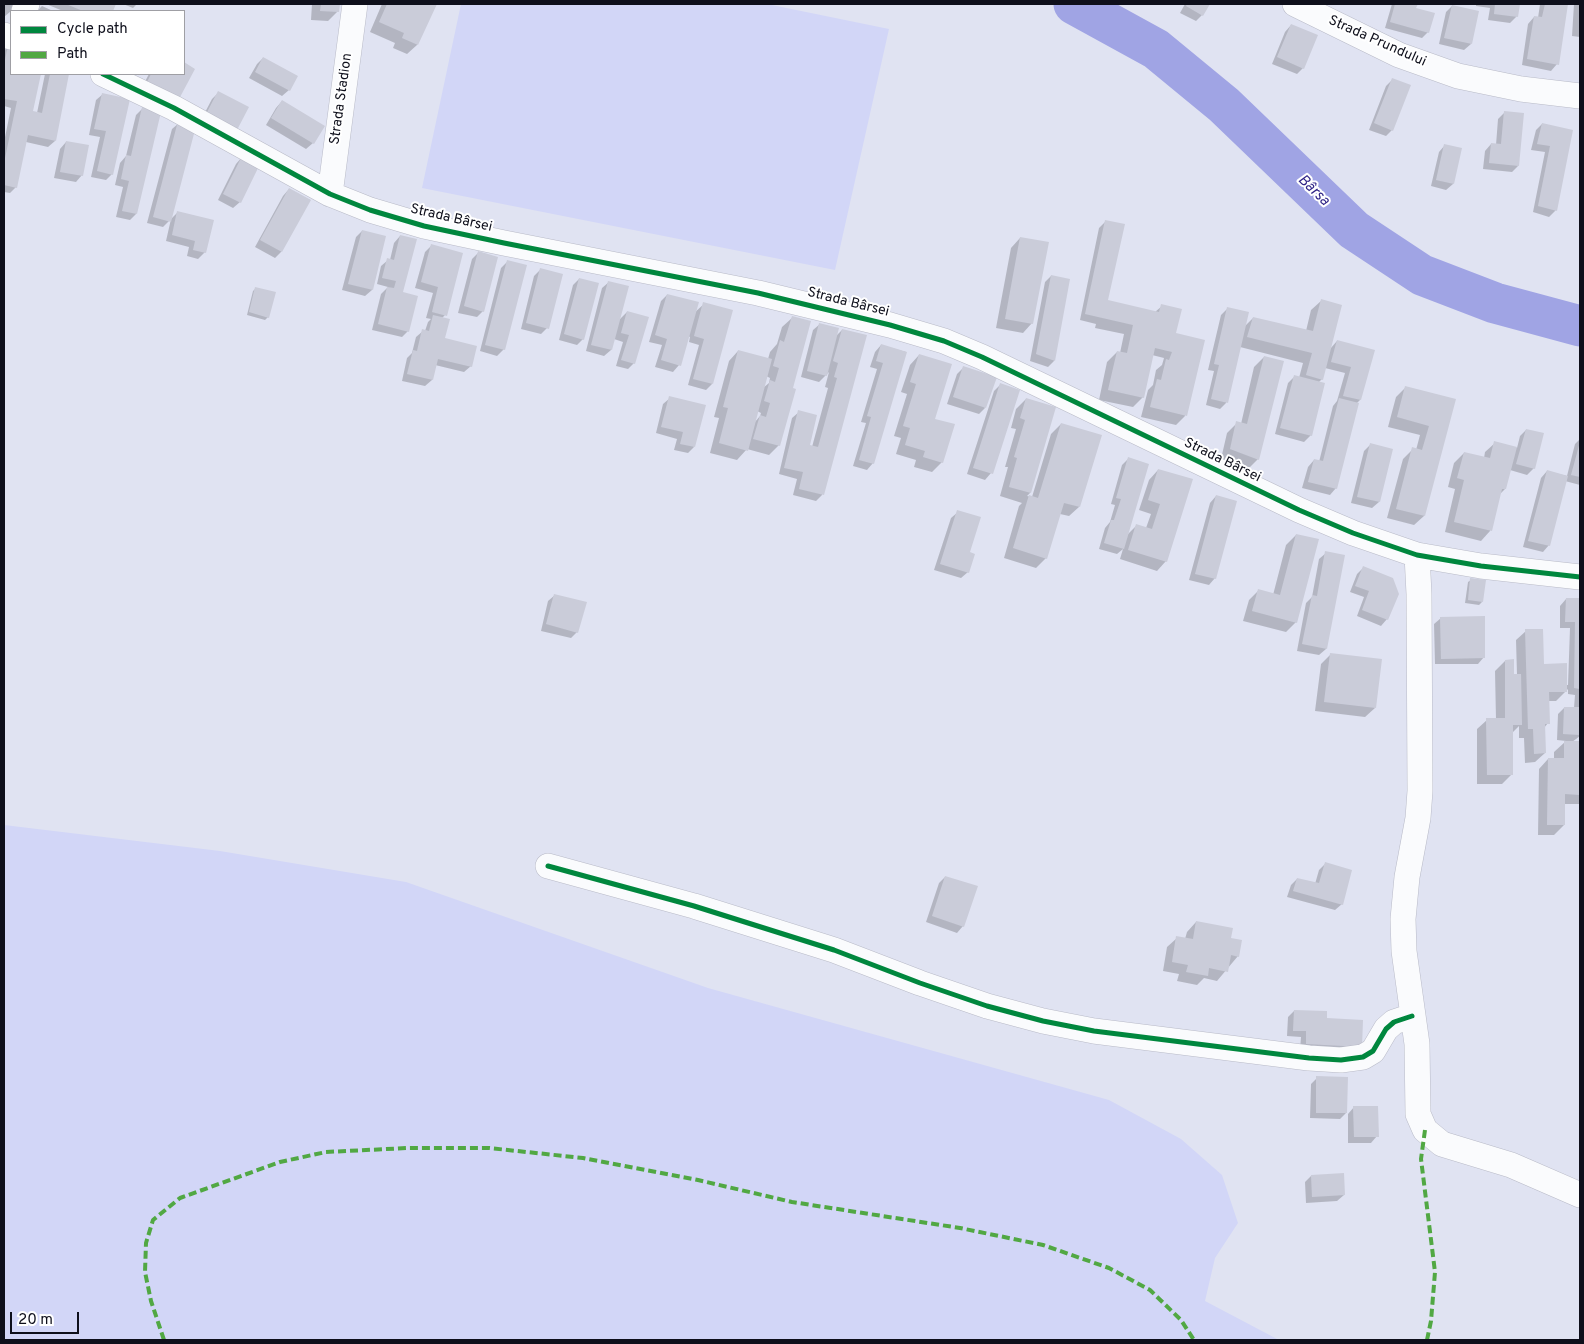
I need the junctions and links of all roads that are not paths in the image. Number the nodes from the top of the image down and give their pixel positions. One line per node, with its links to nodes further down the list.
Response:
1 (355, 4): 5 (street, Strada Stadion)
2 (1294, 4): 4 (street, Strada Prundului)
3 (105, 75): 5 (street, Strada Bârsei)
4 (1580, 96)
5 (330, 194): 6 (street, Strada Bârsei)
6 (1417, 555): 7 (street, Strada Bârsei); 9 (street)
7 (1580, 577)
8 (548, 866): 9 (street)
9 (1412, 1016): 10 (street)
10 (1580, 1196)

